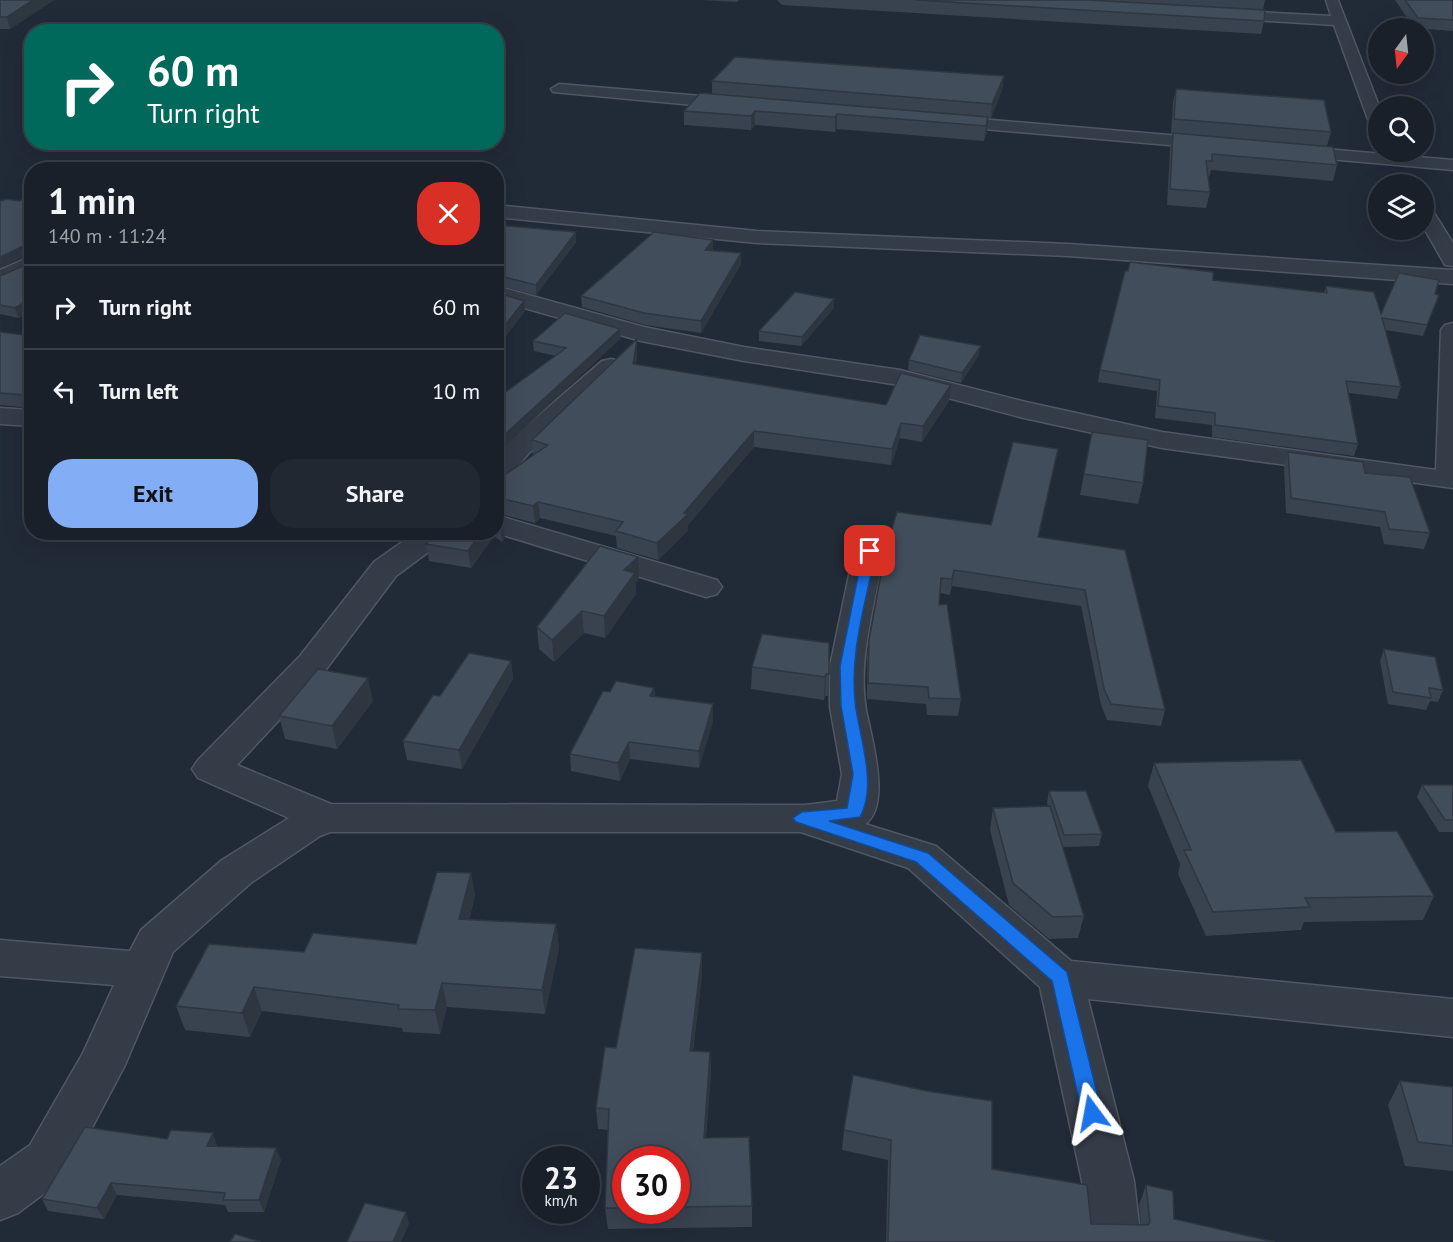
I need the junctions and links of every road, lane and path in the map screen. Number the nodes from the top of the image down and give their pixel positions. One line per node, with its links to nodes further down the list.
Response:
1 (1332, 0): 3 (street)
2 (1200, 13): 3 (street)
3 (1340, 21): 5 (street)
4 (560, 89): 6 (street)
5 (1368, 98)
6 (759, 106)
7 (923, 119): 8 (street)
8 (1228, 145)
9 (1275, 149): 10 (street)
10 (1368, 155)
11 (1432, 162): 12 (street)
12 (1453, 165)
13 (504, 212): 17 (street)
14 (1434, 229): 15 (street)
15 (1453, 260)
16 (24, 266): 18 (street)
17 (1453, 277)
18 (0, 278)
19 (504, 295): 21 (street)
20 (1453, 330): 22 (street)
21 (641, 334): 25 (street); 26 (street)
22 (1451, 393): 26 (street)
23 (0, 416): 24 (street)
24 (24, 418)
25 (504, 465)
26 (1451, 482)
27 (504, 526): 30 (street)
28 (425, 540): 31 (street)
29 (870, 551): 32 (street)
30 (706, 587)
31 (327, 818): 32 (street); 34 (street)
32 (802, 818): 35 (street)
33 (0, 958): 34 (street)
34 (144, 970): 37 (street)
35 (1060, 978): 36 (street); 38 (street)
36 (1453, 1018)
37 (0, 1197)
38 (1114, 1242)

